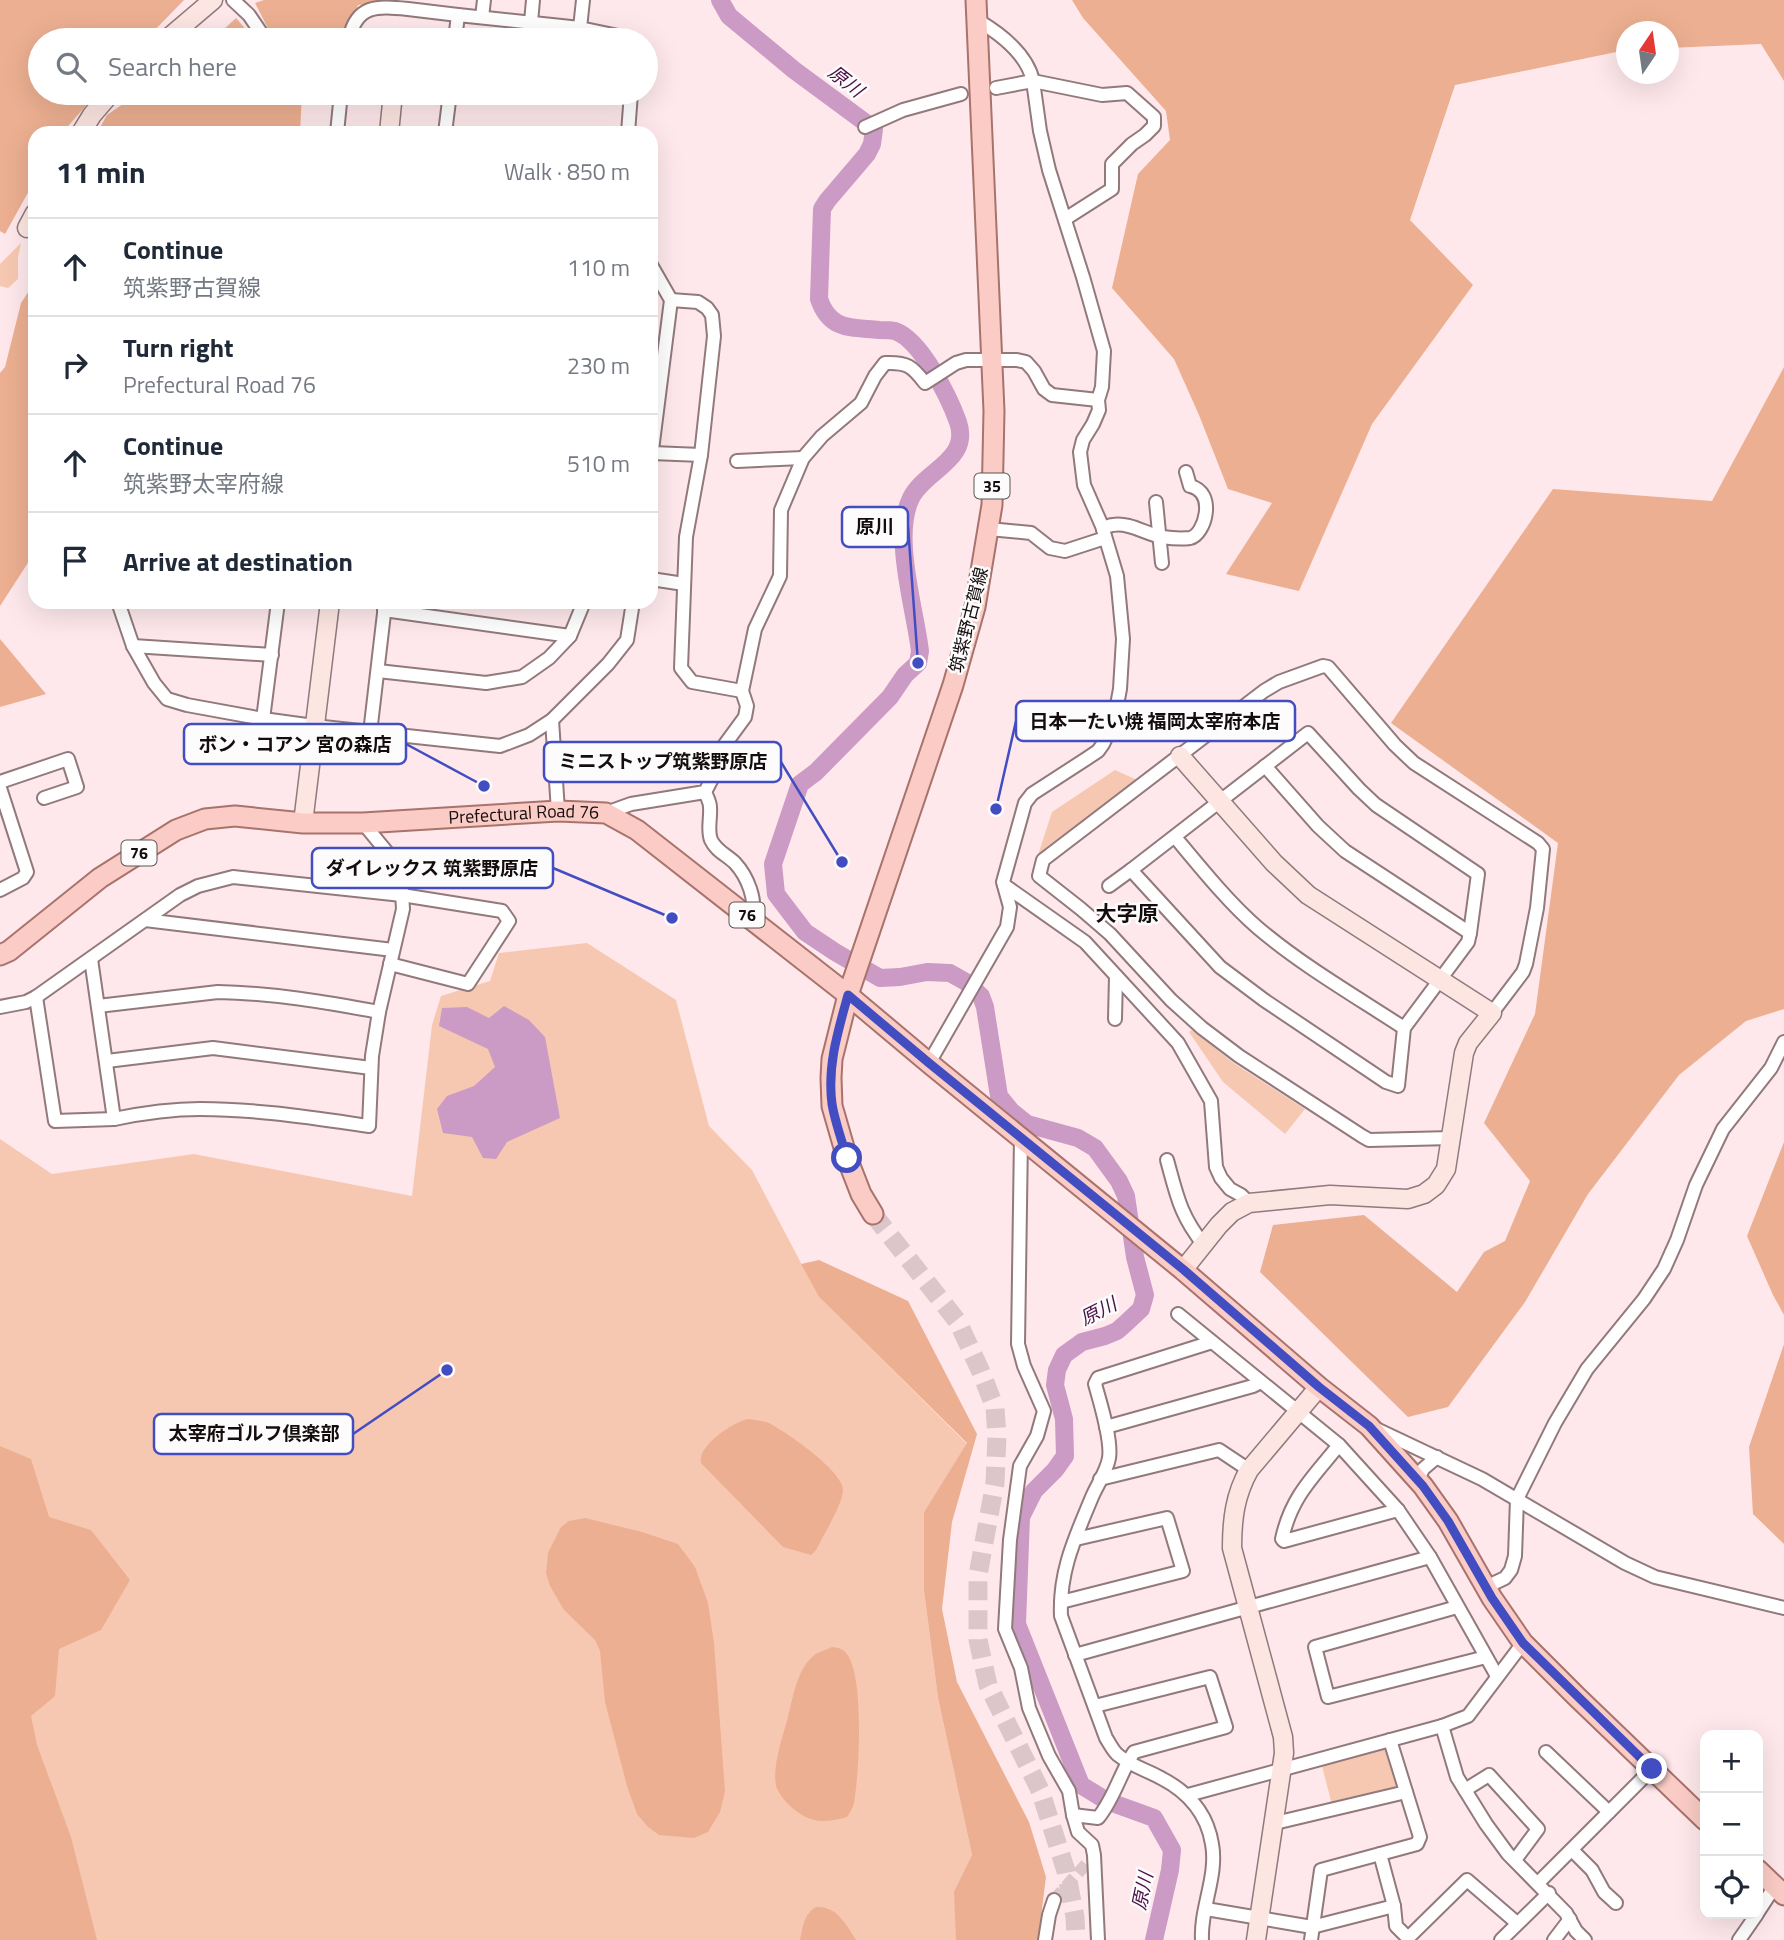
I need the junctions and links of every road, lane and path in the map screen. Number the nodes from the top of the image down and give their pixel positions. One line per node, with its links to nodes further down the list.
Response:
1 (212, 0): 11 (street)
2 (233, 0): 12 (street)
3 (484, 0): 8 (street)
4 (533, 0): 10 (street)
5 (583, 0): 15 (street)
6 (976, 0): 9 (main road, 筑紫野古賀線 / 35)
7 (458, 15): 8 (street); 13 (street); 14 (street)
8 (482, 17): 10 (street)
9 (977, 20): 16 (street); 33 (main road, 筑紫野古賀線 / 35)
10 (531, 22): 15 (street)
11 (180, 28)
12 (257, 28)
13 (353, 28)
14 (456, 28)
15 (580, 28)
16 (1033, 81): 17 (street); 30 (street); 30 (street)
17 (996, 88)
18 (961, 94): 29 (street)
19 (101, 105): 24 (street)
20 (340, 105): 25 (street)
21 (392, 105): 26 (street)
22 (448, 105): 27 (street)
23 (630, 105): 28 (street)
24 (85, 126)
25 (338, 126)
26 (390, 126)
27 (446, 126)
28 (629, 126)
29 (865, 127)
30 (1065, 219): 35 (street)
31 (658, 277): 32 (street)
32 (671, 300): 34 (street); 37 (street)
33 (991, 359): 35 (street); 38 (street); 42 (main road, 筑紫野古賀線 / 35)
34 (658, 376)
35 (1098, 400): 43 (street)
36 (658, 455): 37 (street)
37 (701, 455): 47 (street)
38 (803, 458): 39 (street); 59 (street)
39 (737, 461)
40 (1186, 471): 44 (street)
41 (1156, 502): 44 (street)
42 (989, 529): 43 (street); 90 (main road, 筑紫野古賀線 / 35)
43 (1104, 533): 44 (street); 77 (street)
44 (1160, 537): 45 (street)
45 (1162, 564)
46 (658, 580): 47 (street)
47 (684, 584): 59 (street)
48 (120, 609): 56 (street)
49 (277, 609): 57 (street)
50 (329, 609): 62 (street)
51 (385, 609): 58 (street)
52 (404, 609): 55 (street)
53 (581, 609): 55 (street)
54 (632, 609): 61 (street)
55 (570, 636): 58 (street)
56 (133, 646): 57 (street); 60 (street)
57 (272, 655): 60 (street)
58 (378, 671): 63 (street)
59 (742, 691): 68 (street)
60 (263, 719): 62 (street)
61 (552, 720): 63 (street); 71 (street)
62 (314, 726): 63 (street); 73 (street)
63 (370, 733)
64 (1180, 756): 70 (street); 95 (street); 104 (street)
65 (1265, 766): 70 (street); 83 (street); 83 (street)
66 (0, 782): 69 (street)
67 (0, 788): 79 (street)
68 (705, 792): 72 (street); 81 (street)
69 (44, 798)
70 (1220, 801): 75 (street); 89 (street)
71 (558, 811): 72 (main road, Prefectural Road 76 / 76); 74 (main road, Prefectural Road 76 / 76)
72 (606, 813): 81 (main road, Prefectural Road 76 / 76)
73 (303, 823): 74 (main road, Prefectural Road 76 / 76); 85 (main road, Prefectural Road 76 / 76)
74 (363, 823): 80 (street)
75 (1175, 837): 76 (street); 97 (street)
76 (1131, 870): 78 (street); 97 (street)
77 (1004, 885): 88 (street); 100 (street)
78 (1109, 886)
79 (0, 890)
80 (402, 895): 82 (street); 84 (street); 87 (street)
81 (751, 918): 90 (main road, Prefectural Road 76 / 76)
82 (145, 920): 84 (street); 86 (street)
83 (1470, 933): 89 (street)
84 (393, 950): 87 (street)
85 (0, 955)
86 (91, 959): 91 (street); 92 (street)
87 (390, 964): 94 (street)
88 (1116, 976): 96 (street); 106 (street)
89 (1440, 980): 95 (street); 97 (street)
90 (850, 987): 100 (main road, Prefectural Road 76 / 76); 107 (main road, 筑紫野古賀線 / 35)
91 (36, 997): 93 (street); 102 (street)
92 (98, 1006): 94 (street); 99 (street)
93 (0, 1007)
94 (379, 1012): 101 (street)
95 (1492, 1013): 104 (street)
96 (1115, 1019)
97 (1404, 1028)
98 (1784, 1042): 122 (street)
99 (107, 1061): 101 (street); 102 (street)
100 (929, 1063): 103 (main road, Prefectural Road 76 / 76)
101 (371, 1068): 102 (street)
102 (114, 1119)
103 (1021, 1138): 109 (main road, Prefectural Road 76 / 76); 146 (street)
104 (1452, 1138): 106 (street)
105 (1167, 1160): 108 (street)
106 (1249, 1203): 108 (street)
107 (873, 1214)
108 (1203, 1245): 109 (street)
109 (1184, 1270): 113 (main road, 76)
110 (1178, 1314): 111 (street)
111 (1212, 1342): 112 (street); 116 (street)
112 (1261, 1381): 114 (street); 116 (street)
113 (1319, 1387): 114 (street); 115 (main road, 76)
114 (1297, 1411): 117 (street); 119 (street)
115 (1369, 1426): 118 (street); 121 (main road, 76)
116 (1106, 1427): 120 (street)
117 (1339, 1445): 123 (street); 123 (street)
118 (1437, 1457): 121 (street); 122 (street)
119 (1249, 1470): 120 (street); 129 (street)
120 (1100, 1479): 124 (street)
121 (1418, 1480): 126 (main road, 76)
122 (1517, 1499): 126 (street); 130 (street)
123 (1398, 1510): 125 (street)
124 (1076, 1539): 127 (street); 127 (street)
125 (1430, 1557): 128 (street); 129 (street)
126 (1486, 1587): 131 (main road, 76)
127 (1060, 1602): 132 (street)
128 (1457, 1607): 133 (street); 133 (street)
129 (1248, 1608): 132 (street); 140 (street)
130 (1784, 1608)
131 (1523, 1643): 134 (street); 141 (main road, 76)
132 (1075, 1655): 135 (street)
133 (1486, 1657): 134 (street)
134 (1497, 1676): 136 (street)
135 (1095, 1706): 139 (street); 139 (street)
136 (1442, 1726): 137 (street); 142 (street)
137 (1390, 1740): 140 (street); 143 (street)
138 (1546, 1752): 145 (street)
139 (1128, 1762): 144 (street); 146 (street)
140 (1283, 1769): 144 (street); 148 (street)
141 (1652, 1769): 145 (street); 147 (main road, 76)
142 (1465, 1790): 151 (street); 151 (street)
143 (1406, 1791): 148 (street); 150 (street)
144 (1188, 1795): 160 (street)
145 (1609, 1812): 149 (street)
146 (1073, 1815): 167 (street)
147 (1700, 1815)
148 (1275, 1823): 161 (street)
149 (1572, 1850): 153 (street); 157 (street)
150 (1380, 1854): 158 (street); 165 (street)
151 (1515, 1860): 153 (street)
152 (1763, 1875): 154 (main road)
153 (1538, 1883): 155 (street)
154 (1779, 1891): 159 (street)
155 (1549, 1893): 162 (street); 164 (street)
156 (1054, 1900): 166 (street)
157 (1616, 1903)
158 (1394, 1906): 164 (street); 165 (street)
159 (1763, 1907)
160 (1206, 1909): 161 (street); 168 (street)
161 (1259, 1919): 165 (street); 169 (street)
162 (1570, 1919): 171 (street); 172 (street)
163 (1753, 1919): 173 (street)
164 (1517, 1923): 170 (street)
165 (1311, 1934)
166 (1045, 1940)
167 (1098, 1940)
168 (1202, 1940)
169 (1256, 1940)
170 (1501, 1940)
171 (1554, 1940)
172 (1585, 1940)
173 (1739, 1940)

